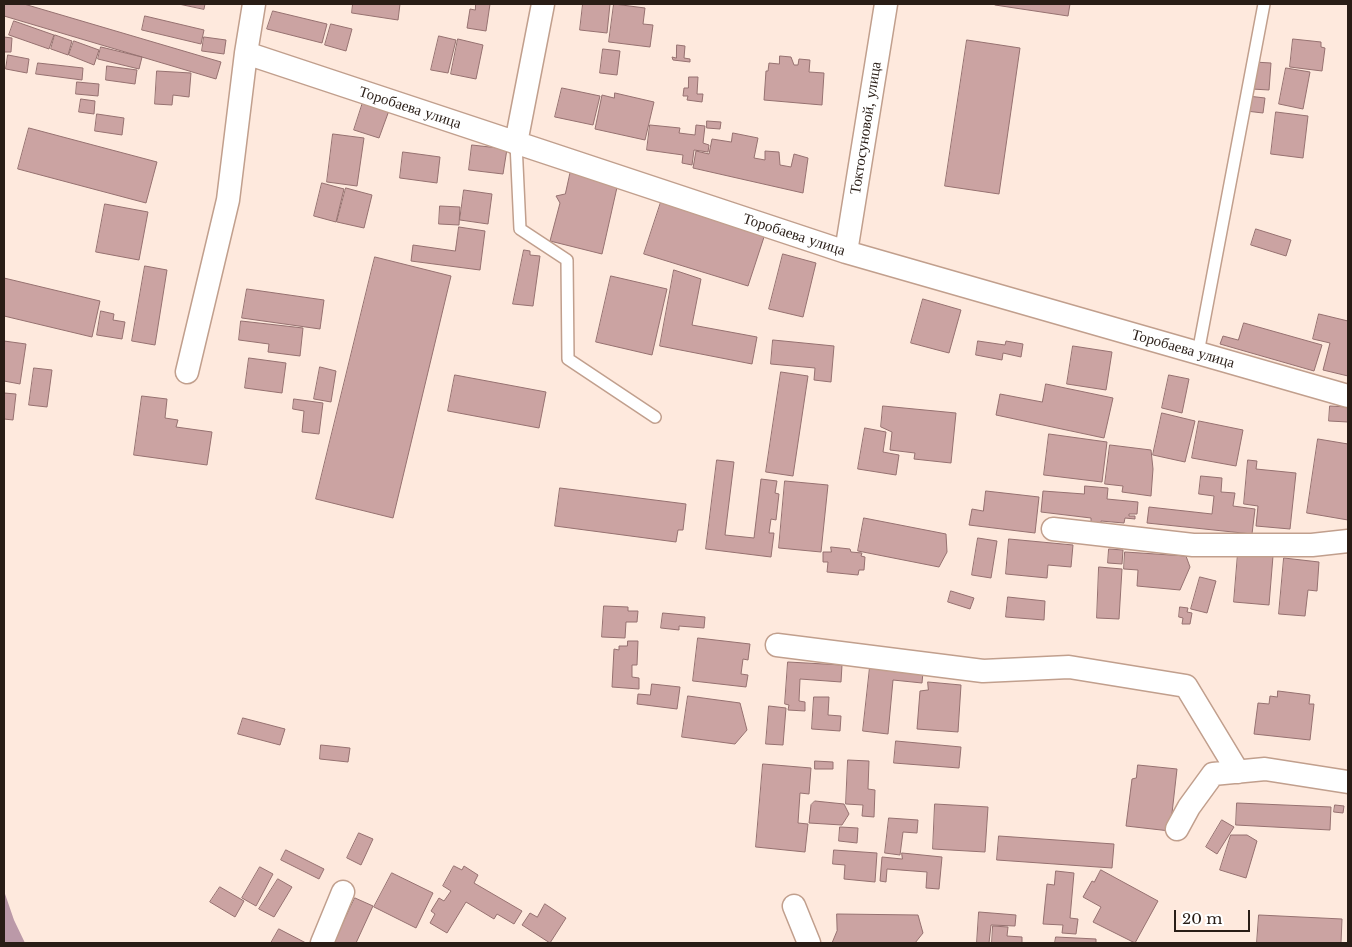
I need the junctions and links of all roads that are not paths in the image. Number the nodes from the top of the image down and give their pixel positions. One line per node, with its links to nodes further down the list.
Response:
1 (254, 4): 5 (street)
2 (543, 4): 6 (street)
3 (886, 4): 7 (street, Токтосуновой, улица)
4 (1264, 4): 8 (lane)
5 (246, 53): 6 (street, Торобаева улица); 9 (street)
6 (516, 143): 7 (street, Торобаева улица); 11 (lane)
7 (846, 252): 8 (street, Торобаева улица)
8 (1198, 353): 10 (street, Торобаева улица)
9 (187, 372)
10 (1348, 396)
11 (655, 418)
12 (1053, 529): 13 (street)
13 (1348, 541)
14 (777, 645): 15 (street)
15 (1238, 772): 16 (street); 17 (street)
16 (1348, 782)
17 (1177, 829)
18 (343, 892): 20 (street)
19 (794, 906): 21 (street)
20 (322, 943)
21 (809, 943)

